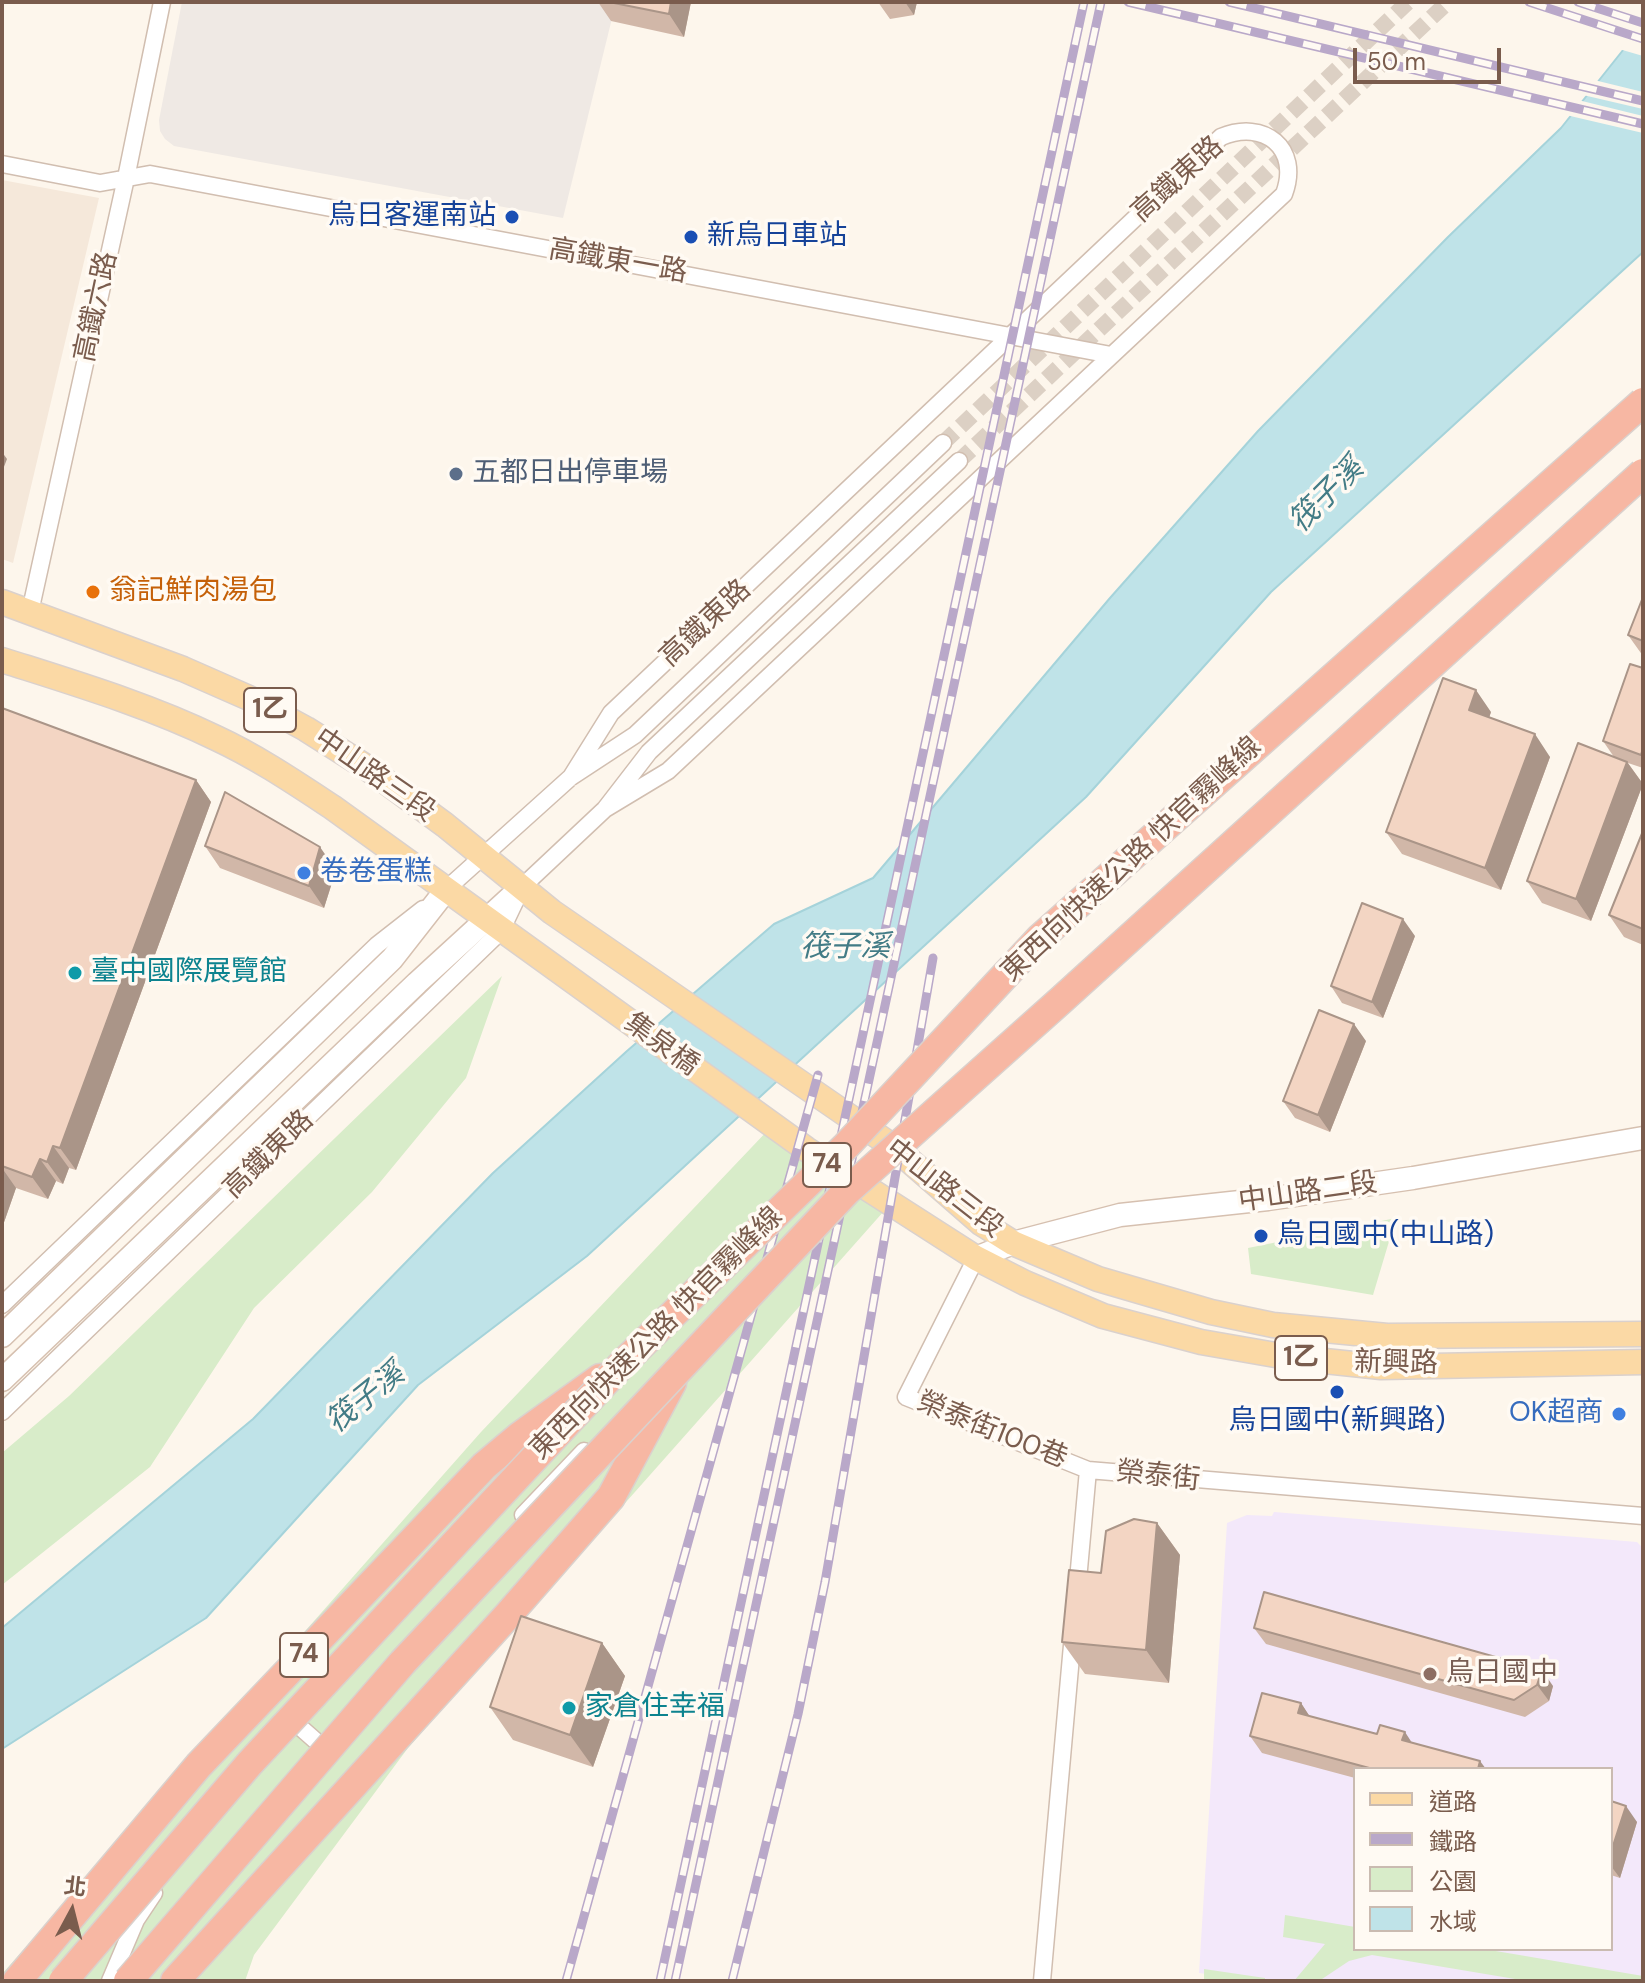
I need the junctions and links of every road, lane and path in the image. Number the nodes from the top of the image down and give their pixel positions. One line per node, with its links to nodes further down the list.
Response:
1 (162, 2): 3 (street, 高鐵六路)
2 (2, 164): 3 (street, 高鐵東一路)
3 (126, 178): 4 (street, 高鐵東一路); 11 (street, 高鐵六路)
4 (1011, 335): 5 (street, 高鐵東一路); 5 (street, 高鐵東路); 13 (street, 高鐵東路)
5 (1111, 355): 14 (street, 高鐵東路)
6 (1643, 402): 29 (highway, 東西向快速公路 快官霧峰線 / 74, bridge)
7 (943, 443): 13 (street, 高鐵東路)
8 (959, 461): 14 (street, 高鐵東路)
9 (1643, 473): 31 (highway, 東西向快速公路 快官霧峰線 / 74, bridge)
10 (2, 602): 11 (main road, 中山路三段 / 1乙)
11 (30, 612): 15 (main road, 中山路三段 / 1乙)
12 (2, 660): 17 (main road, 中山路三段 / 1乙)
13 (571, 777): 15 (street, 高鐵東路)
14 (605, 809): 16 (street, 高鐵東路)
15 (485, 856): 16 (main road, 中山路三段 / 1乙); 17 (street, 高鐵東路)
16 (522, 887): 18 (main road, 中山路三段 / 1乙); 19 (street, 高鐵東路)
17 (446, 890): 19 (main road, 中山路三段 / 1乙); 26 (street, 高鐵東路); 28 (street, 高鐵東路)
18 (549, 909): 20 (main road, 集泉橋 / 1乙)
19 (501, 931): 22 (main road, 集泉橋 / 1乙); 32 (street, 高鐵東路); 33 (street, 高鐵東路)
20 (835, 1107): 24 (main road, 中山路三段 / 1乙)
21 (1643, 1138): 24 (street, 中山路二段)
22 (806, 1149): 23 (main road, 中山路三段 / 1乙)
23 (841, 1173): 25 (main road, 中山路三段 / 1乙); 36 (street); 37 (street)
24 (1013, 1243): 25 (street, 中山路二段); 27 (main road, 新興路 / 1乙)
25 (976, 1258): 30 (main road, 新興路 / 1乙); 34 (street, 榮泰街100巷)
26 (2, 1305)
27 (1643, 1334)
28 (2, 1336)
29 (624, 1362): 38 (highway, 74, bridge); 39 (highway, 東西向快速公路 快官霧峰線 / 74, bridge)
30 (1643, 1362)
31 (676, 1375): 41 (highway, 東西向快速公路 快官霧峰線 / 74, bridge); 43 (highway, 74)
32 (2, 1380)
33 (5, 1405)
34 (1088, 1470): 35 (street, 榮泰街); 44 (street, 榮泰街)
35 (1643, 1516)
36 (300, 1727): 37 (street); 40 (street)
37 (317, 1742): 42 (street)
38 (17, 1981)
39 (63, 1981)
40 (110, 1981)
41 (128, 1981)
42 (143, 1981)
43 (175, 1981)
44 (1042, 1981)

